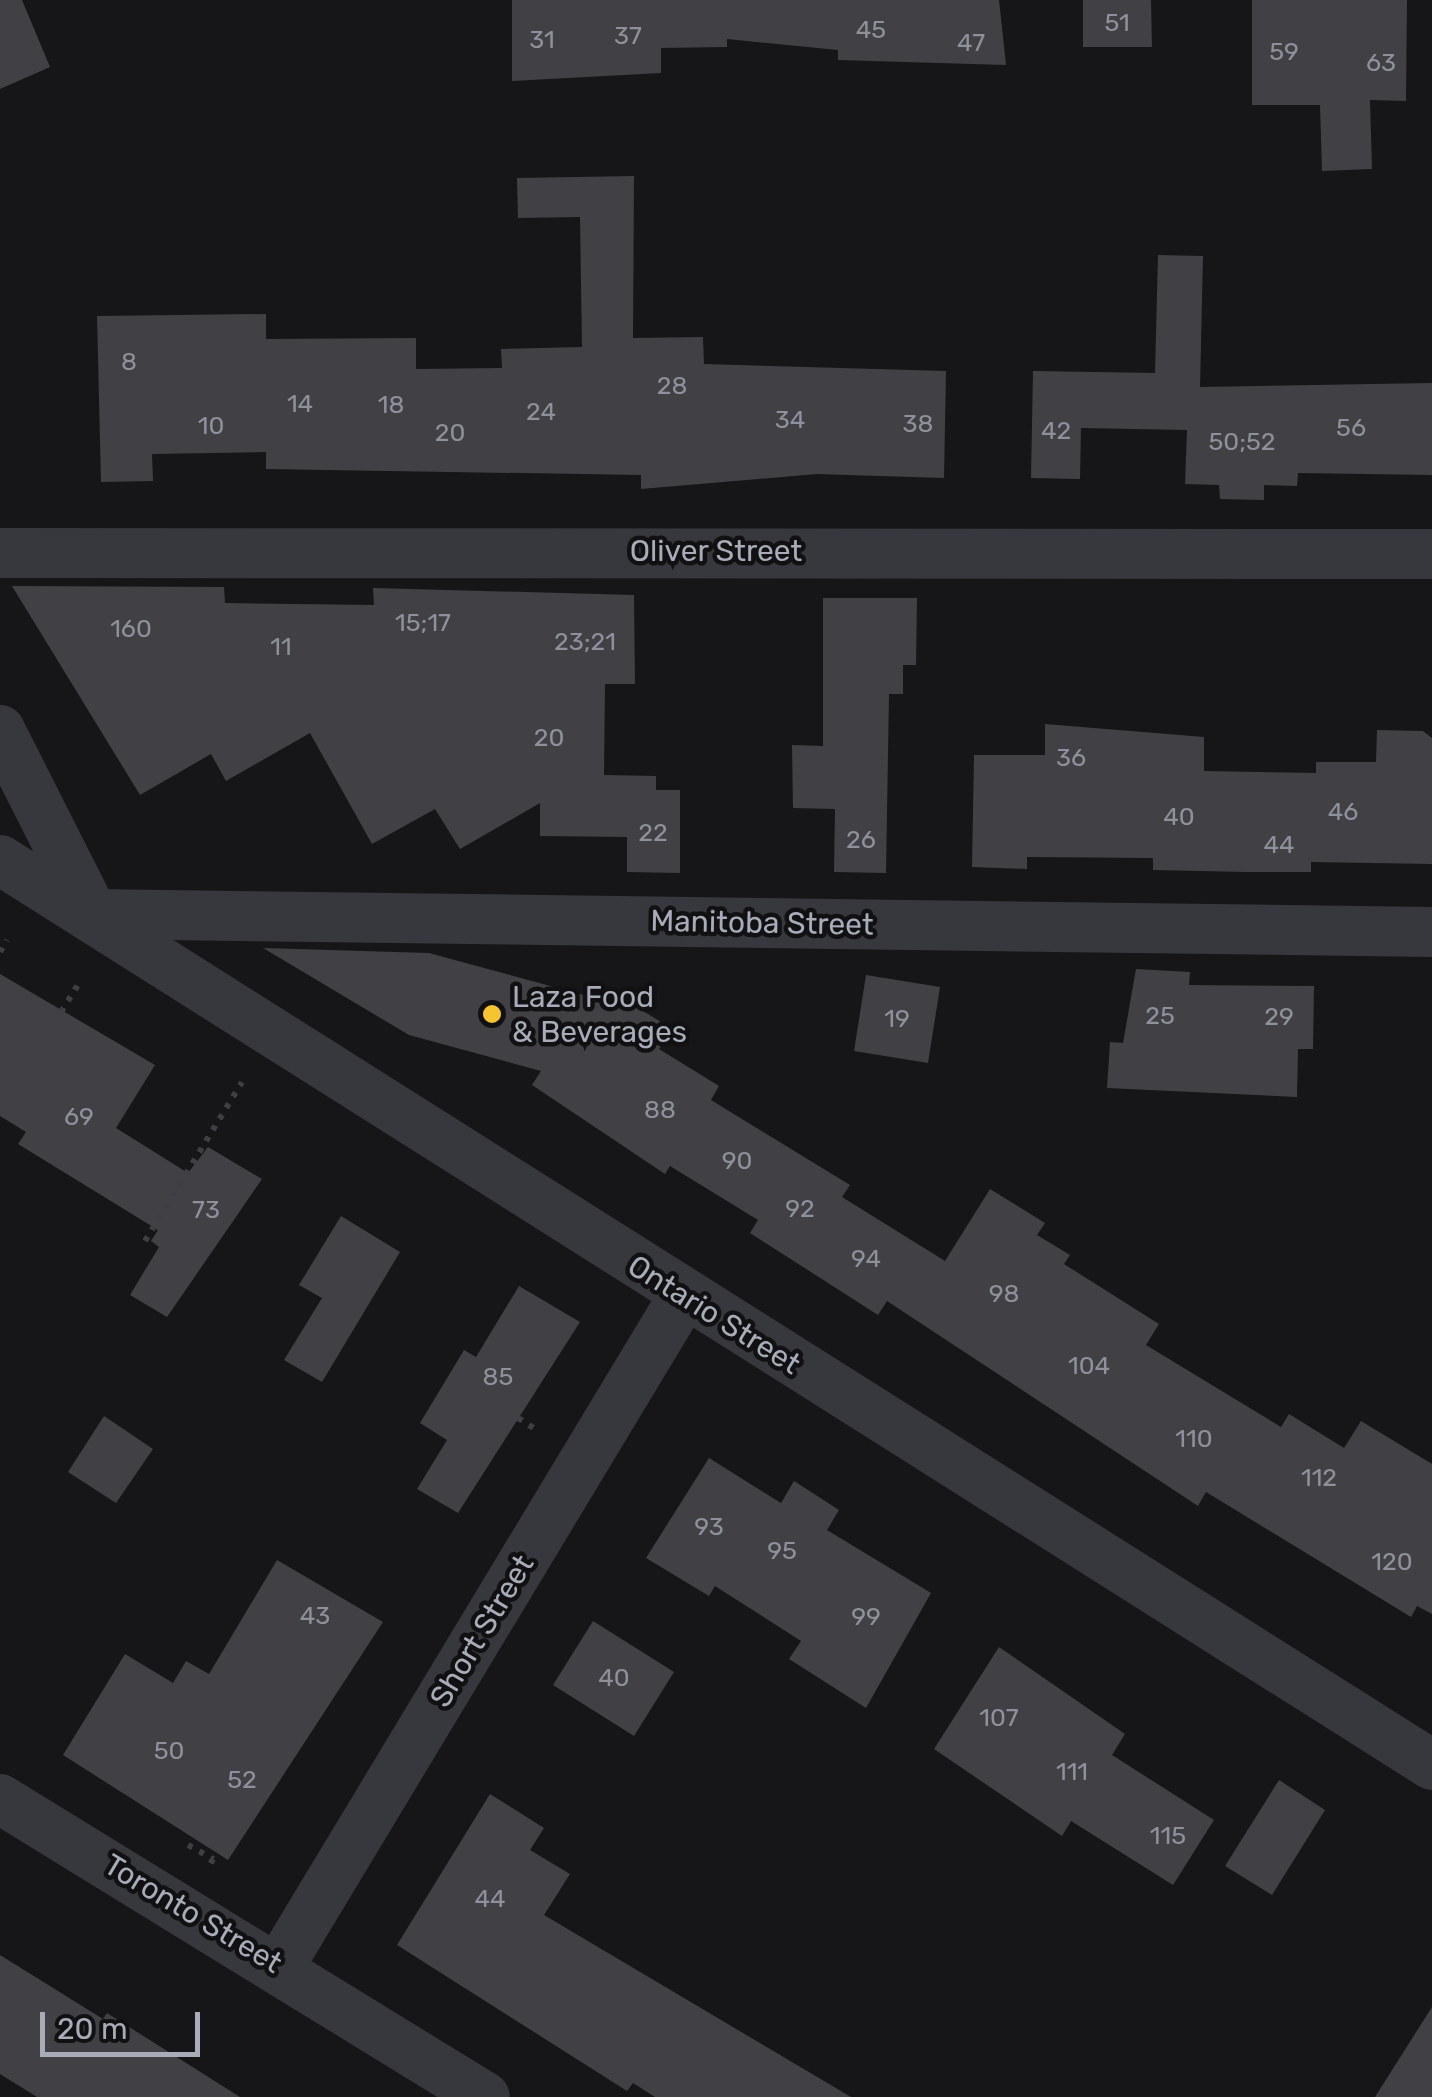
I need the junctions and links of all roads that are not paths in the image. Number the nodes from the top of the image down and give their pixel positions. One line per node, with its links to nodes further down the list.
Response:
1 (0, 554): 2 (street, Oliver Street)
2 (1432, 554)
3 (0, 730): 5 (street)
4 (0, 860): 5 (street, Ontario Street)
5 (93, 914): 6 (street, Manitoba Street); 7 (street, Ontario Street)
6 (1432, 932)
7 (683, 1297): 8 (street, Ontario Street); 10 (street, Short Street)
8 (1432, 1765)
9 (0, 1800): 10 (street, Toronto Street)
10 (280, 1965): 11 (street, Toronto Street)
11 (485, 2097)

